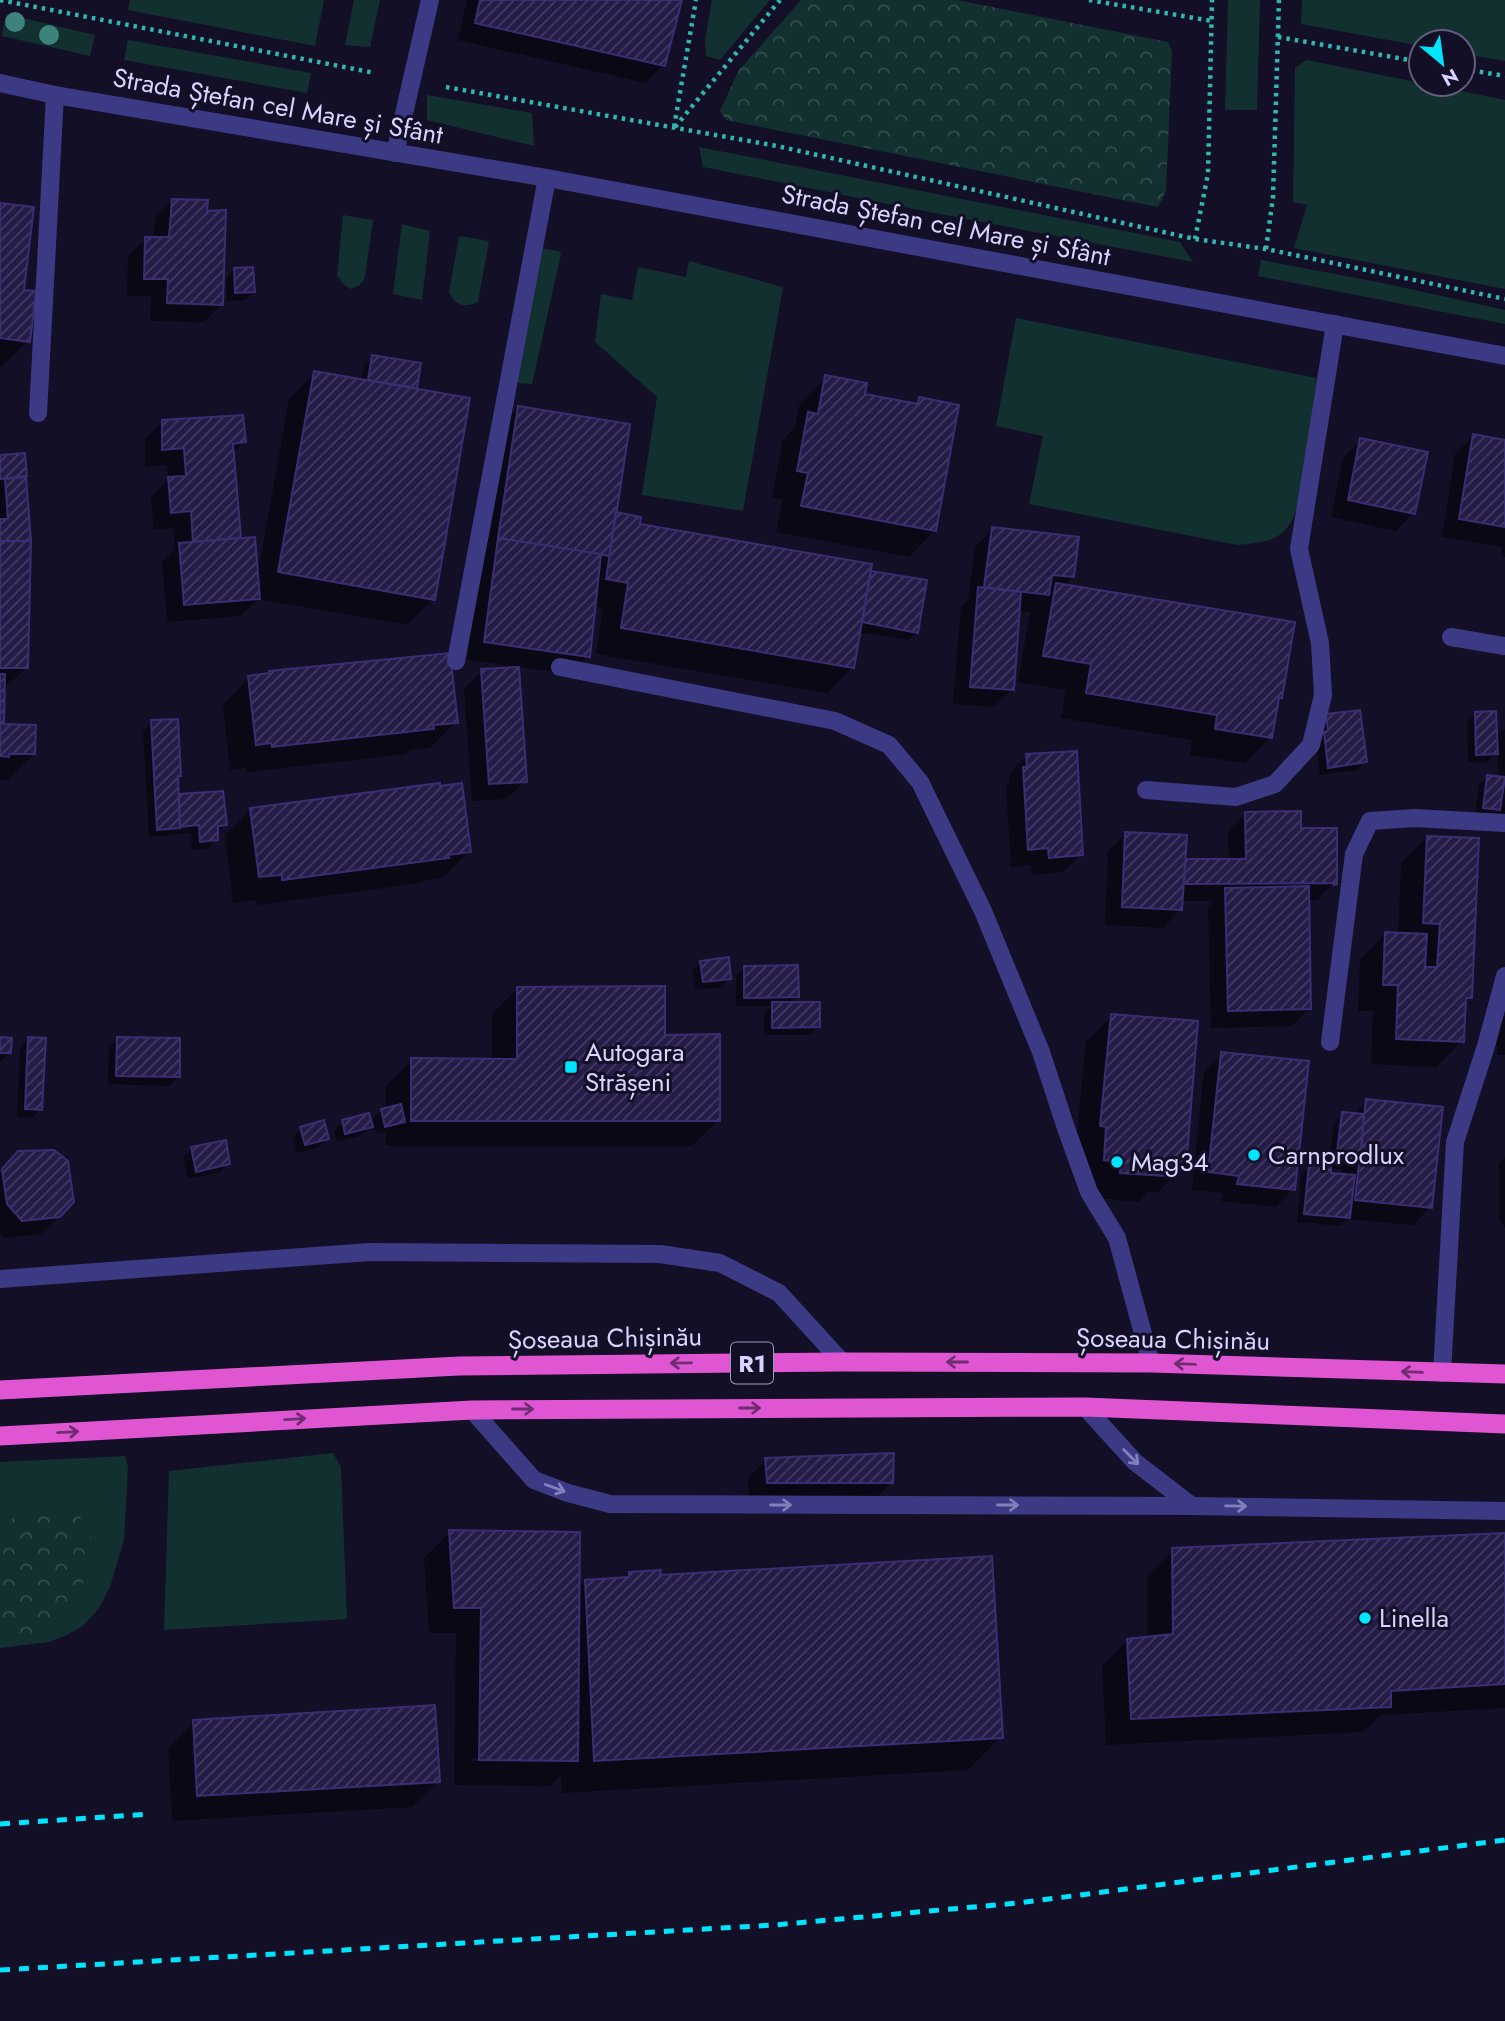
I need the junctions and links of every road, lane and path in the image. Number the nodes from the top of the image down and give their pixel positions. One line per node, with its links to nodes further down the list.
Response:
1 (0, 0): 13 (path)
2 (430, 0): 13 (street)
3 (696, 0): 16 (path)
4 (780, 0): 16 (path)
5 (1089, 0): 8 (path)
6 (1212, 0): 8 (path)
7 (1279, 0): 9 (path)
8 (1212, 21): 19 (path)
9 (1278, 37): 10 (path); 20 (path)
10 (1407, 59)
11 (1477, 71): 12 (path)
12 (1505, 76)
13 (413, 80): 16 (path); 17 (street)
14 (0, 83): 15 (street, Strada Ștefan cel Mare și Sfânt)
15 (55, 95): 17 (street, Strada Ștefan cel Mare și Sfânt); 24 (street)
16 (674, 128): 19 (path)
17 (395, 153): 18 (street, Strada Ștefan cel Mare și Sfânt)
18 (547, 178): 22 (street, Strada Ștefan cel Mare și Sfânt); 27 (street)
19 (1195, 239): 20 (path)
20 (1266, 249): 21 (path)
21 (1505, 299)
22 (1335, 324): 23 (street, Strada Ștefan cel Mare și Sfânt); 29 (street)
23 (1505, 356)
24 (38, 414)
25 (1451, 637): 26 (street)
26 (1505, 646)
27 (456, 661)
28 (560, 667): 35 (street)
29 (1146, 790)
30 (1505, 823): 32 (street)
31 (1505, 976): 36 (street)
32 (1330, 1042)
33 (0, 1279): 34 (street)
34 (842, 1362): 35 (highway, Șoseaua Chișinău / R1, one-way to 34); 38 (highway, Șoseaua Chișinău / R1, one-way to 38)
35 (1151, 1363): 36 (highway, Șoseaua Chișinău / R1, one-way to 35)
36 (1442, 1373): 37 (highway, Șoseaua Chișinău / R1)
37 (1505, 1374)
38 (0, 1390)
39 (1085, 1407): 40 (highway, one-way to 39); 41 (highway); 43 (street, one-way to 43)
40 (472, 1410): 42 (highway, one-way to 40); 43 (street, one-way to 43)
41 (1505, 1424)
42 (0, 1436)
43 (1192, 1506): 44 (street, one-way to 44)
44 (1505, 1511)

